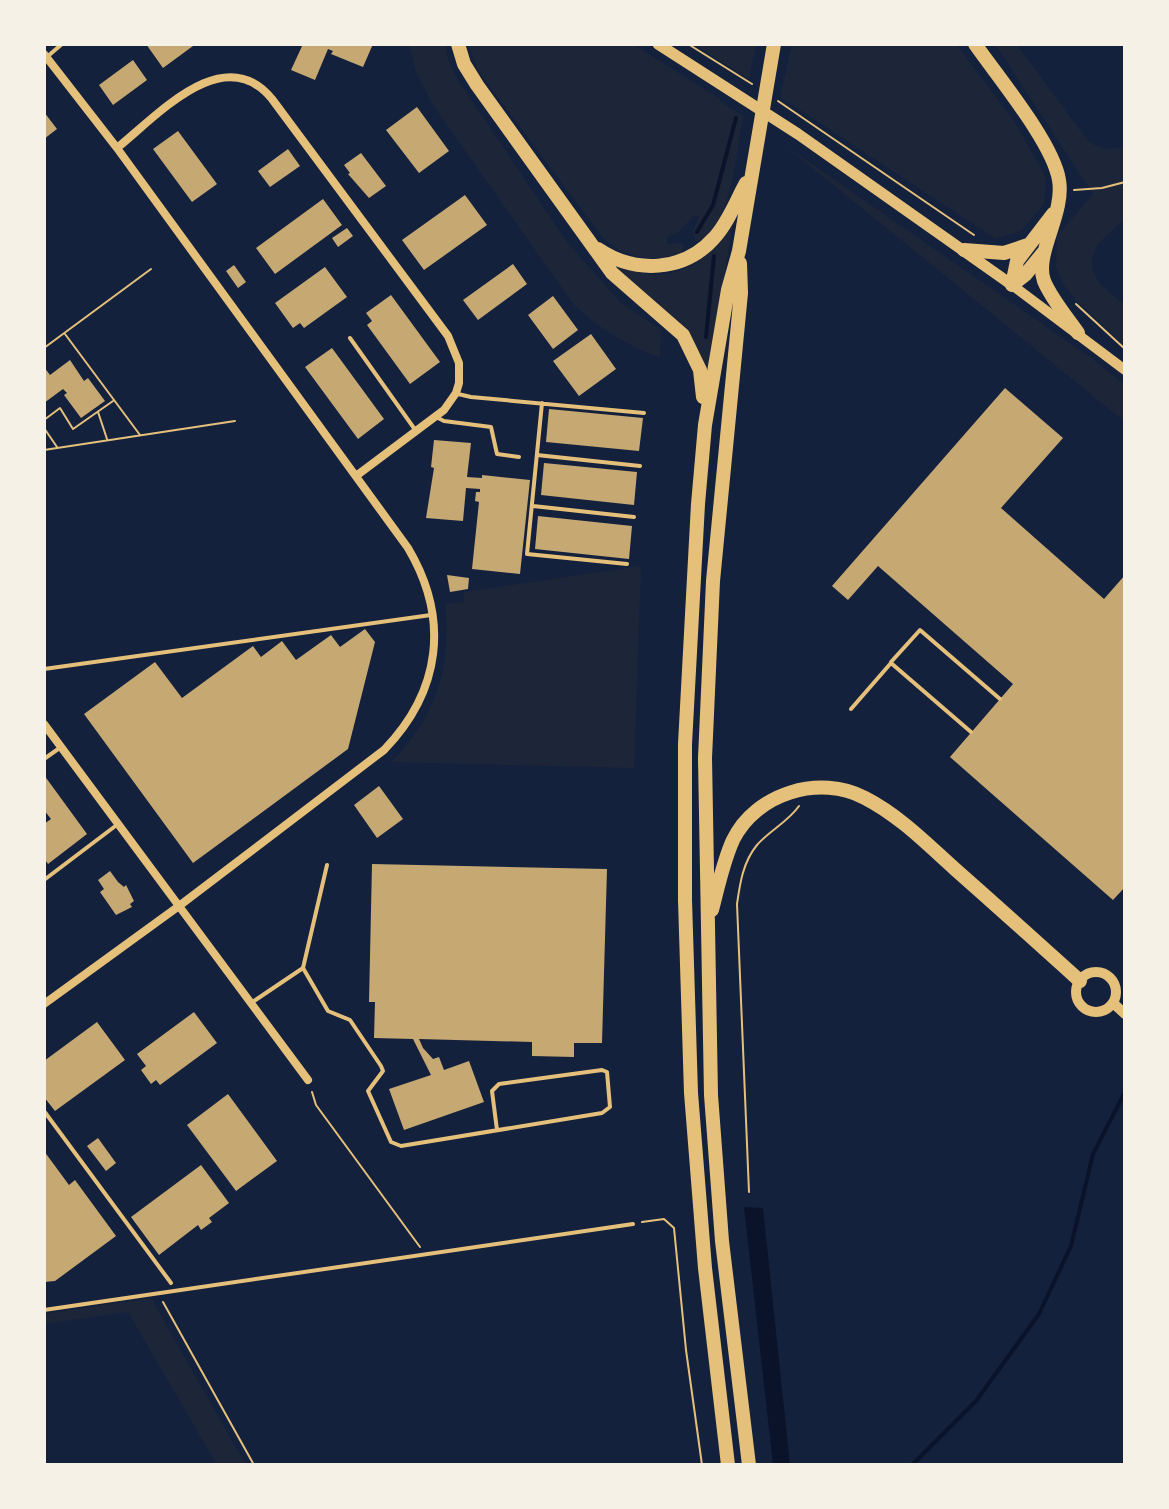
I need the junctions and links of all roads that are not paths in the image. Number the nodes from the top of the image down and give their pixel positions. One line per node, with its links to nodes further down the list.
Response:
1 (62, 44): 6 (lane)
2 (458, 44): 10 (highway)
3 (658, 44): 13 (main road)
4 (774, 44): 8 (highway)
5 (975, 44): 9 (highway)
6 (45, 56): 7 (street)
7 (117, 148): 19 (street); 28 (street)
8 (752, 172): 10 (highway); 14 (highway)
9 (1058, 207): 11 (highway); 12 (highway)
10 (591, 244): 23 (highway)
11 (1028, 245): 13 (highway); 15 (highway)
12 (1045, 249): 15 (highway); 16 (highway)
13 (964, 250): 15 (main road)
14 (739, 251): 23 (highway); 45 (highway)
15 (1012, 285): 16 (street)
16 (1078, 333): 18 (street)
17 (350, 338): 24 (lane)
18 (1125, 370)
19 (456, 393): 20 (lane); 22 (street)
20 (542, 403): 21 (lane); 25 (lane)
21 (644, 413)
22 (436, 417): 24 (street); 26 (lane)
23 (705, 425): 58 (highway)
24 (417, 432): 28 (street)
25 (537, 455): 27 (lane); 29 (lane)
26 (519, 457)
27 (640, 466)
28 (356, 476): 32 (street)
29 (532, 506): 30 (lane); 31 (lane)
30 (634, 517)
31 (627, 564)
32 (433, 615): 34 (lane); 44 (street)
33 (891, 663): 35 (lane); 36 (lane); 38 (lane)
34 (44, 669)
35 (1000, 699)
36 (851, 709)
37 (46, 730): 39 (street)
38 (971, 732)
39 (61, 747): 40 (lane); 41 (street)
40 (44, 759)
41 (118, 824): 43 (lane); 44 (street)
42 (327, 865): 46 (lane)
43 (44, 880)
44 (179, 906): 48 (street); 50 (street)
45 (707, 930): 47 (highway); 59 (highway)
46 (303, 968): 48 (lane); 54 (lane)
47 (1080, 981): 49 (street); 49 (street)
48 (251, 1003): 52 (street)
49 (1113, 1003): 51 (street)
50 (44, 1004)
51 (1125, 1014)
52 (308, 1080)
53 (44, 1111): 56 (lane)
54 (497, 1130): 54 (lane)
55 (633, 1224): 57 (lane)
56 (171, 1283)
57 (44, 1310)
58 (728, 1465)
59 (749, 1465)

